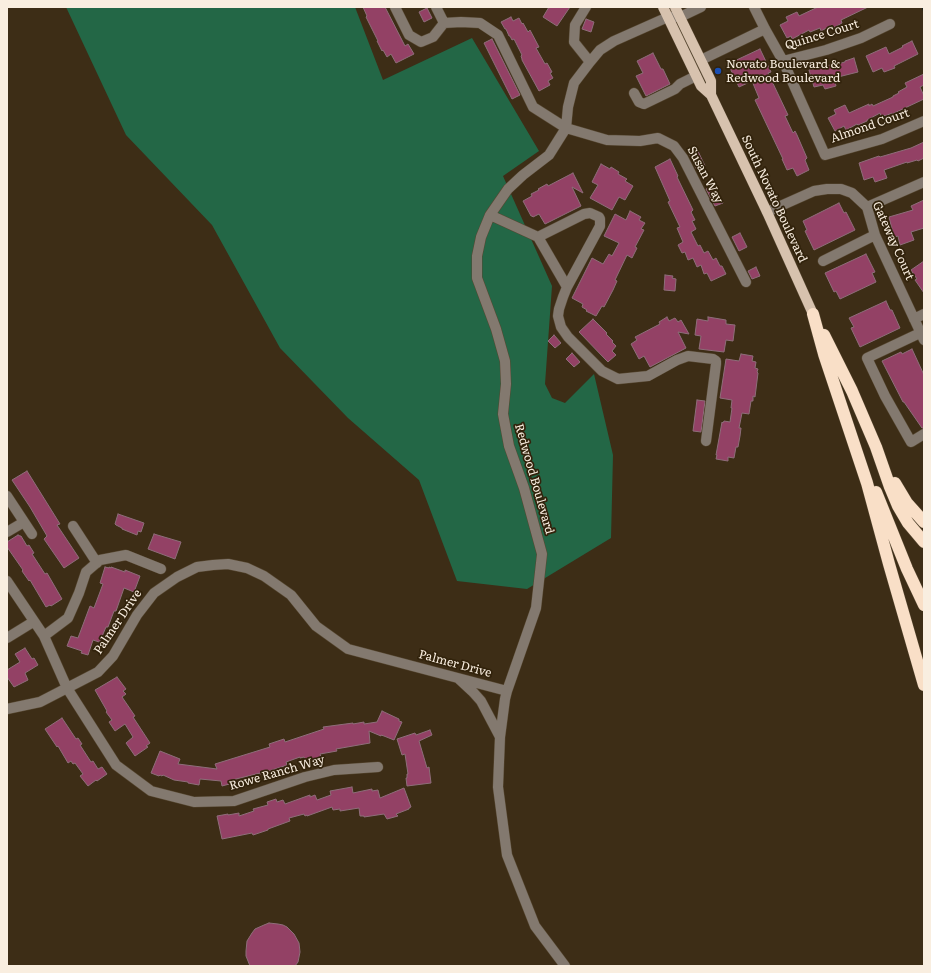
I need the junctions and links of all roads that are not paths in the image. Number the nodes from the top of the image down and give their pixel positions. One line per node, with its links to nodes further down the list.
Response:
1 (395, 7): 11 (street)
2 (436, 7): 11 (street)
3 (586, 7): 16 (street)
4 (663, 7): 9 (main road, South Novato Boulevard)
5 (672, 7): 9 (street)
6 (675, 7): 10 (main road, South Novato Boulevard)
7 (701, 7): 10 (street, Redwood Boulevard)
8 (754, 7): 13 (street)
9 (668, 17): 10 (street, Redwood Boulevard); 16 (street, Redwood Boulevard); 17 (main road, South Novato Boulevard)
10 (680, 17): 14 (main road, South Novato Boulevard)
11 (444, 23): 21 (street, Susan Way)
12 (890, 24): 15 (street, Quince Court)
13 (765, 29): 14 (street); 15 (street)
14 (701, 60): 19 (main road, South Novato Boulevard)
15 (783, 61): 20 (street, Almond Court)
16 (590, 62): 21 (street, Redwood Boulevard)
17 (696, 76): 18 (street); 19 (main road, South Novato Boulevard)
18 (634, 93)
19 (711, 96): 24 (main road, South Novato Boulevard)
20 (924, 121)
21 (566, 128): 25 (street, Redwood Boulevard); 29 (street, Susan Way)
22 (924, 182): 23 (street)
23 (867, 207): 24 (street, Gateway Court); 26 (street, Gateway Court)
24 (767, 212): 31 (main road, South Novato Boulevard)
25 (490, 215): 27 (street); 56 (street, Redwood Boulevard)
26 (875, 235): 28 (street); 33 (street, Gateway Court)
27 (538, 237): 30 (street); 30 (street)
28 (823, 261)
29 (746, 282)
30 (567, 287): 37 (street)
31 (813, 314): 35 (highway); 38 (highway)
32 (924, 314): 33 (street)
33 (914, 319): 34 (street, Gateway Court)
34 (922, 337): 36 (street)
35 (841, 406): 49 (highway); 54 (highway)
36 (924, 434)
37 (706, 441)
38 (876, 447): 41 (highway); 45 (highway)
39 (7, 496): 40 (street)
40 (24, 522): 43 (street); 44 (street)
41 (924, 522)
42 (73, 526): 46 (street)
43 (7, 532)
44 (32, 534)
45 (924, 542)
46 (97, 563): 47 (street); 51 (street)
47 (161, 569)
48 (7, 581): 50 (street, Rowe Ranch Way)
49 (924, 605)
50 (33, 622): 51 (street, Rowe Ranch Way); 52 (street)
51 (44, 636): 55 (street, Rowe Ranch Way)
52 (7, 638)
53 (458, 678): 55 (street, Palmer Drive); 56 (street, Palmer Drive); 58 (street)
54 (924, 685)
55 (68, 688): 57 (street, Palmer Drive); 59 (street, Rowe Ranch Way)
56 (507, 691): 58 (street, Redwood Boulevard)
57 (7, 709)
58 (500, 737): 60 (street, Redwood Boulevard)
59 (378, 767)
60 (566, 966)

